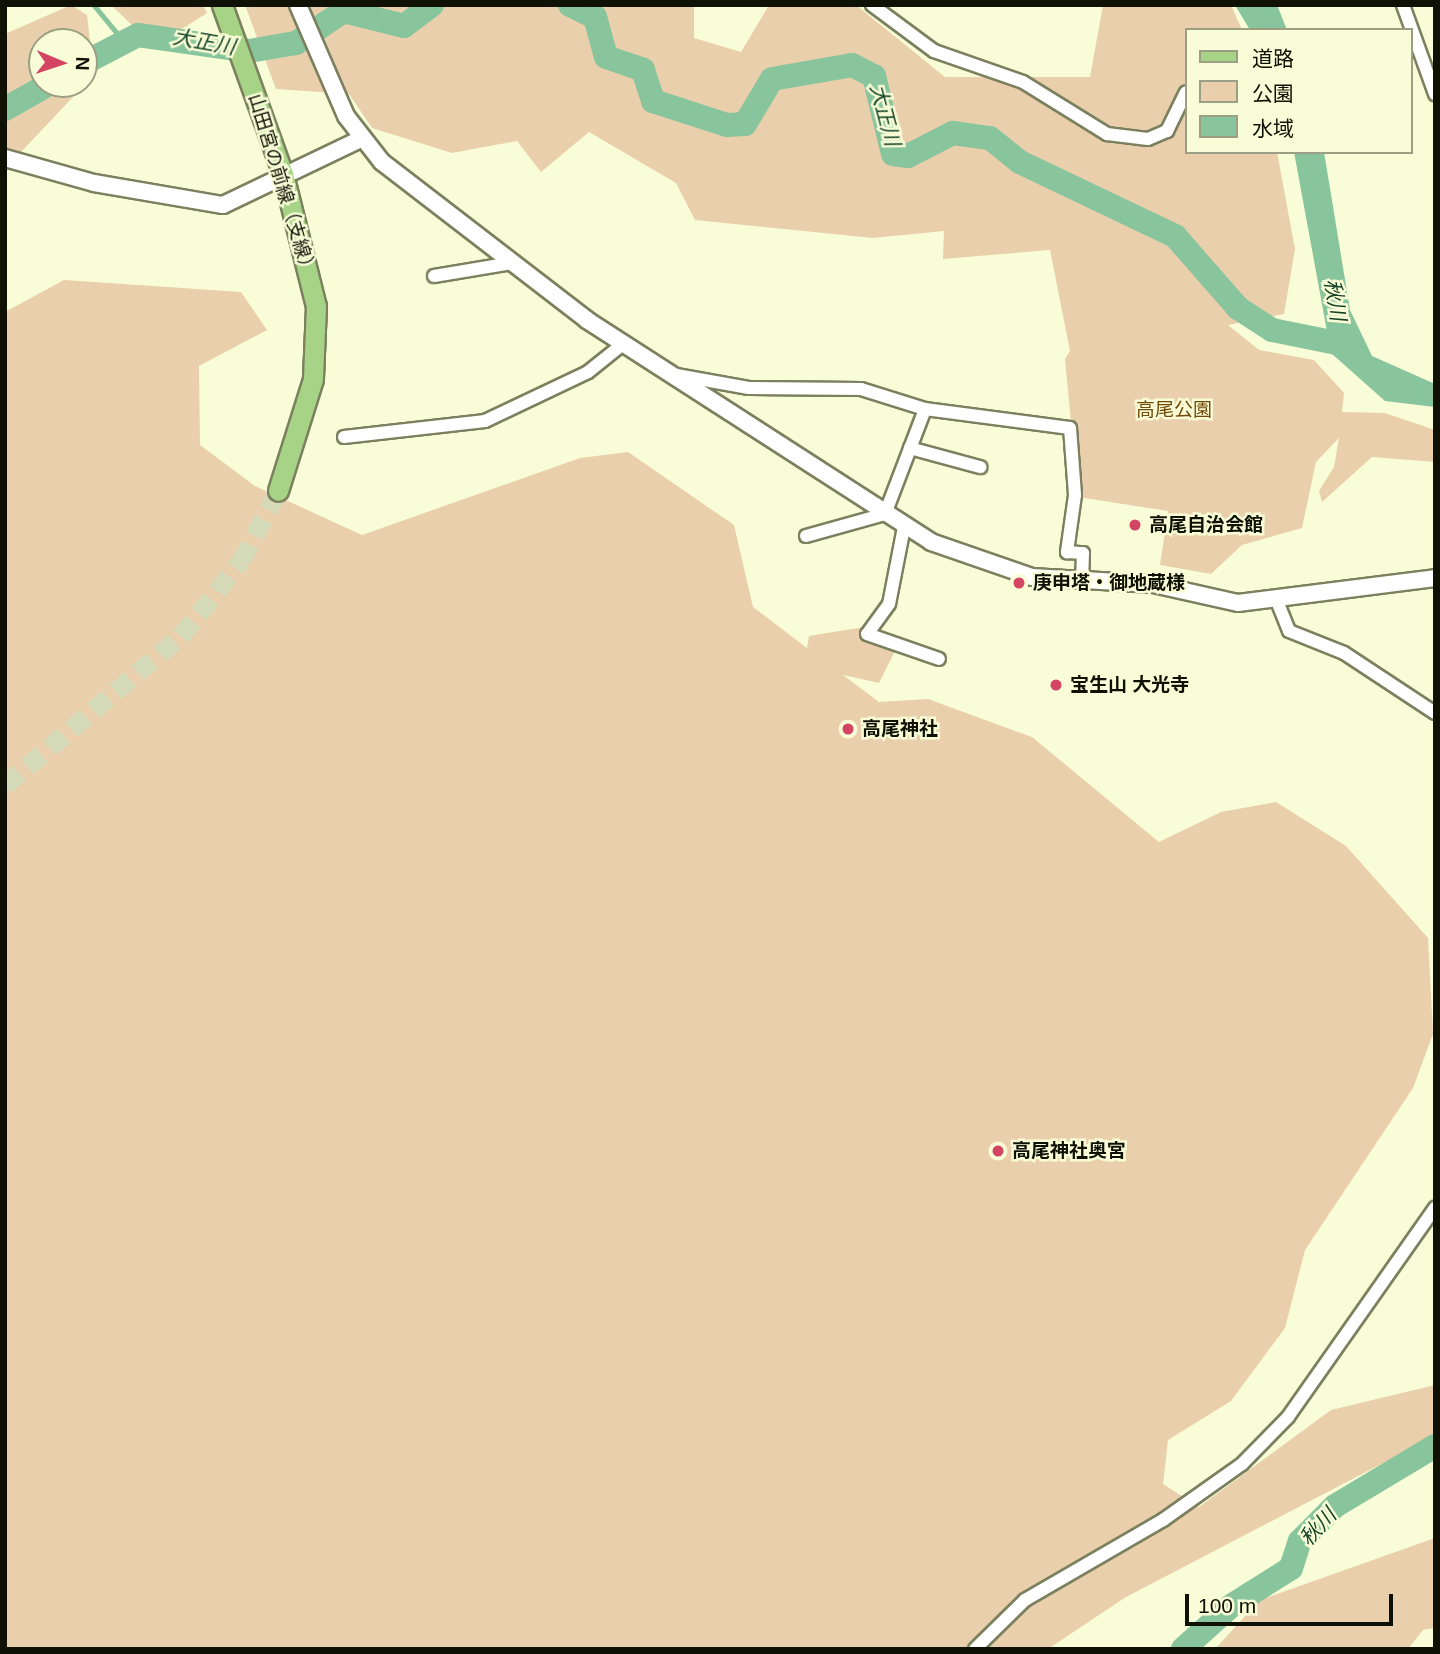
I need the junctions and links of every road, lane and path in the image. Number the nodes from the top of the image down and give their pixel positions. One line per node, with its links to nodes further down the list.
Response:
1 (222, 5): 12 (main road, 山田宮の前線（支線）)
2 (298, 5): 10 (street)
3 (872, 5): 9 (street)
4 (1403, 5): 5 (street)
5 (1412, 28)
6 (1412, 28): 7 (street)
7 (1430, 75): 8 (street)
8 (1435, 94)
9 (1184, 96)
10 (361, 139): 12 (street); 13 (street)
11 (5, 158): 12 (street)
12 (283, 174): 21 (main road, 山田宮の前線（支線）)
13 (512, 262): 14 (street); 15 (street)
14 (434, 276)
15 (623, 344): 16 (street); 18 (street)
16 (668, 373): 17 (street); 22 (street)
17 (925, 409): 19 (street); 26 (street)
18 (344, 437)
19 (911, 448): 20 (street); 22 (street)
20 (980, 467)
21 (278, 491)
22 (885, 514): 23 (street); 24 (street)
23 (904, 527): 26 (street); 28 (street)
24 (807, 536)
25 (1435, 578): 27 (street)
26 (1082, 580): 27 (street)
27 (1278, 601): 29 (street)
28 (939, 659)
29 (1435, 713)
30 (1435, 1208): 31 (street)
31 (975, 1649)

